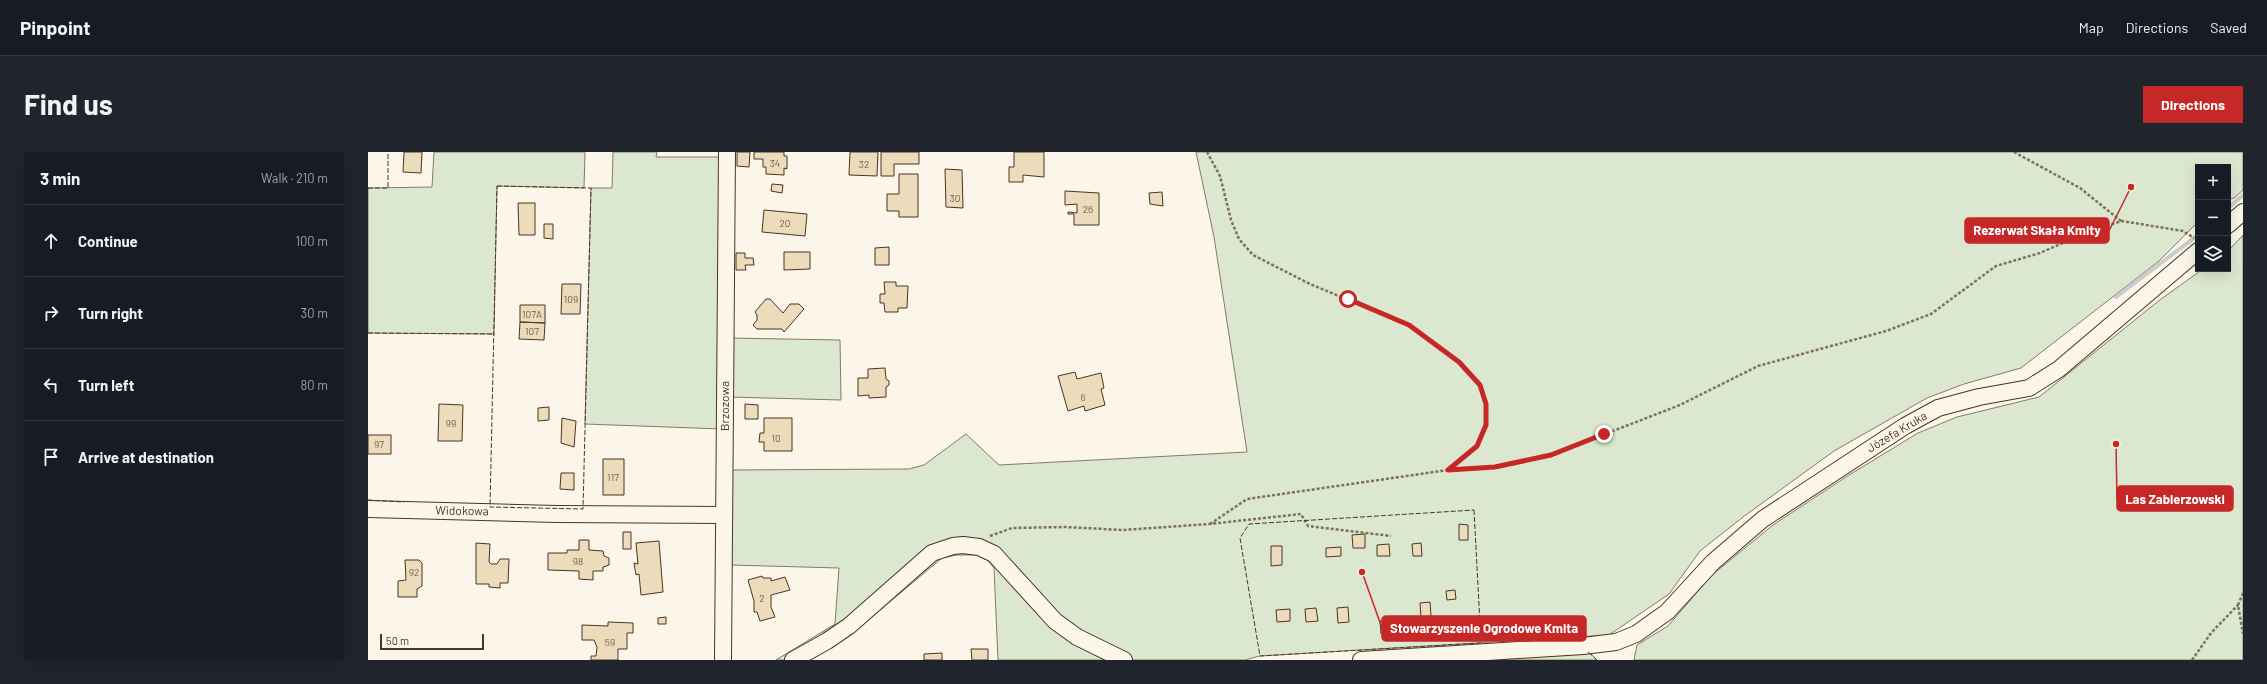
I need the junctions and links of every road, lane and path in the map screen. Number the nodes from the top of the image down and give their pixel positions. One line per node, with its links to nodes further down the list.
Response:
1 (727, 152): 11 (street, Brzozowa)
2 (1207, 152): 9 (path)
3 (2014, 152): 5 (path)
4 (2243, 212): 6 (street)
5 (2122, 221): 7 (path); 9 (path)
6 (2231, 222)
7 (2195, 239)
8 (2195, 254): 21 (street, Józefa Kruka)
9 (1448, 470): 12 (path)
10 (368, 509): 11 (street, Widokowa)
11 (724, 515): 18 (street, Brzozowa)
12 (1209, 524): 13 (path); 14 (path)
13 (1391, 536)
14 (971, 546): 19 (street); 20 (street)
15 (2243, 593): 16 (path)
16 (2238, 605): 17 (path); 22 (path)
17 (2243, 634)
18 (723, 660)
19 (793, 660)
20 (1124, 660)
21 (1361, 660)
22 (2192, 660)

